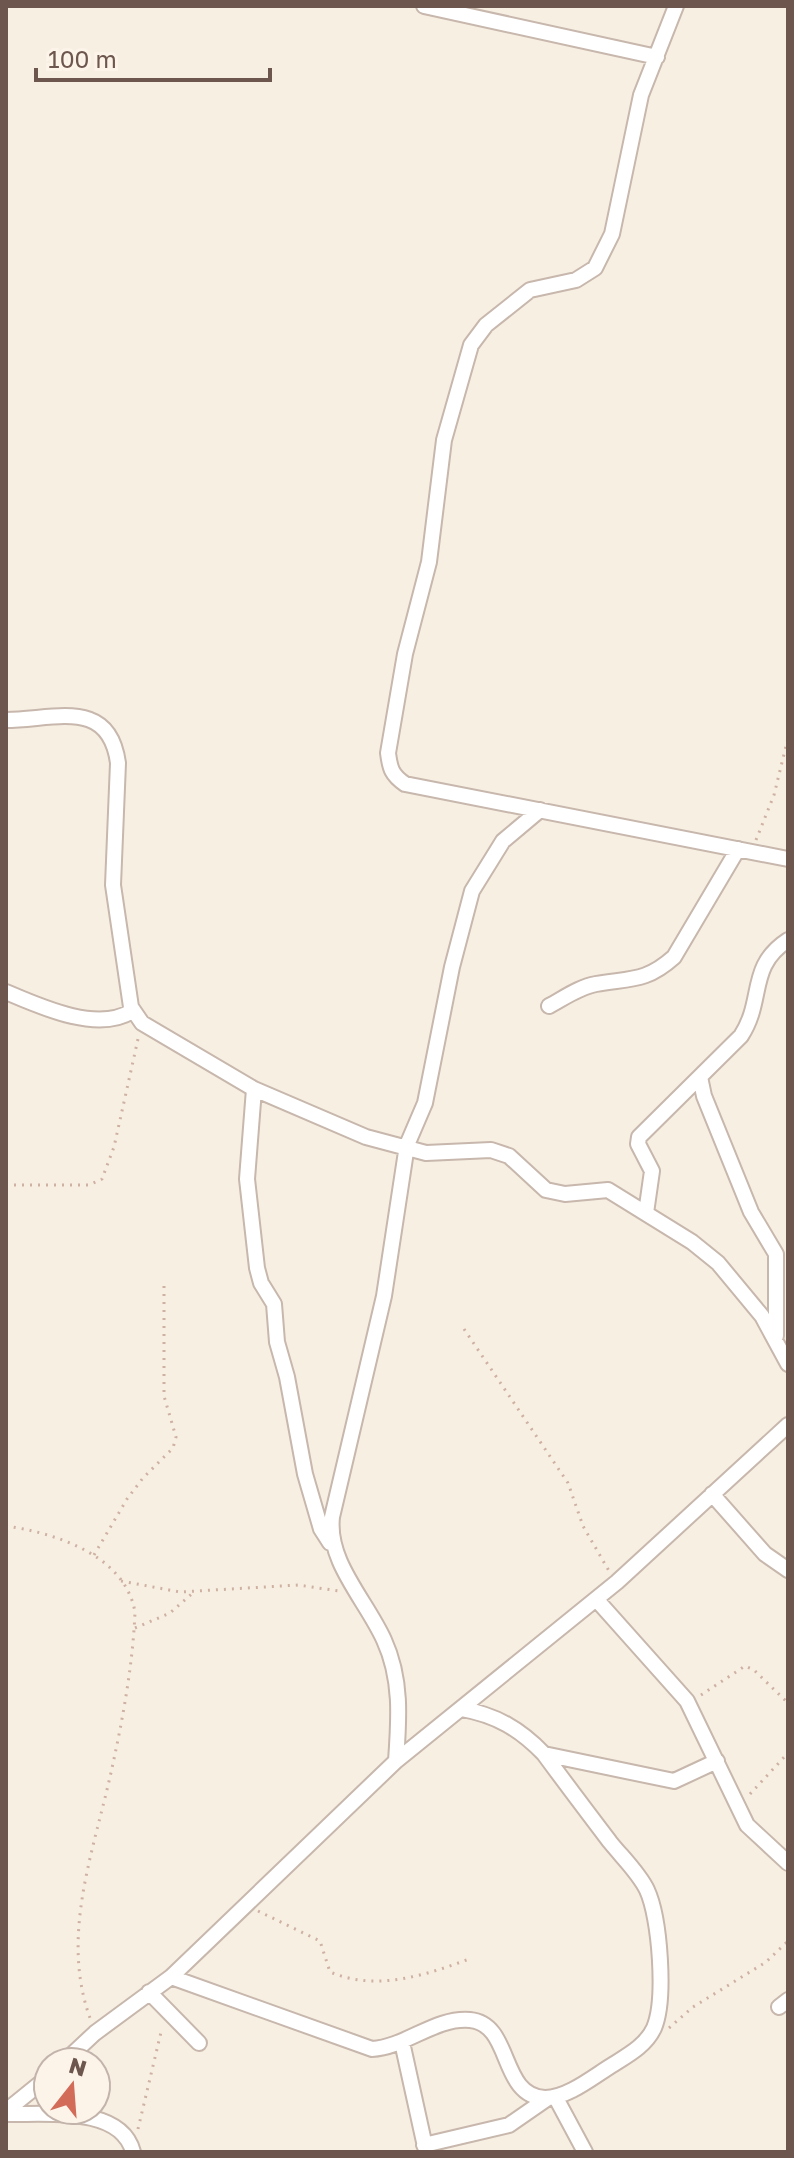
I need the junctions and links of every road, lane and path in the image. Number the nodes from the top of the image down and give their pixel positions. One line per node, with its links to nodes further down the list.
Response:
1 (424, 6): 3 (street)
2 (676, 6): 3 (street)
3 (657, 57): 6 (street)
4 (6, 720): 13 (street)
5 (788, 738): 8 (path)
6 (540, 810): 7 (street); 17 (street)
7 (738, 849): 8 (street); 12 (street)
8 (760, 853): 9 (street)
9 (788, 859)
10 (788, 940): 15 (street)
11 (6, 992): 13 (street)
12 (549, 1006)
13 (132, 1011): 14 (street)
14 (144, 1025): 16 (street); 18 (path)
15 (700, 1077): 19 (street); 22 (street)
16 (254, 1089): 17 (street); 27 (street)
17 (407, 1145): 19 (street); 27 (street)
18 (6, 1185)
19 (646, 1213): 22 (street)
20 (164, 1281): 28 (path)
21 (464, 1329): 31 (path)
22 (776, 1337): 23 (street)
23 (788, 1364)
24 (788, 1425): 25 (street)
25 (712, 1494): 29 (street); 31 (street)
26 (6, 1526): 28 (path)
27 (333, 1547): 33 (street)
28 (94, 1555): 30 (path)
29 (788, 1570)
30 (121, 1581): 32 (path); 35 (path)
31 (617, 1582): 34 (street)
32 (195, 1591): 33 (path); 35 (path)
33 (362, 1598): 41 (street)
34 (596, 1599): 36 (street); 38 (street)
35 (134, 1628): 52 (path)
36 (687, 1701): 37 (path); 42 (street)
37 (788, 1703)
38 (462, 1709): 40 (street); 41 (street)
39 (788, 1753): 43 (path)
40 (544, 1754): 42 (street); 57 (street)
41 (396, 1761): 45 (street)
42 (717, 1761): 43 (street)
43 (739, 1808): 44 (street)
44 (788, 1863)
45 (247, 1905): 47 (path); 48 (street)
46 (788, 1941): 51 (path)
47 (472, 1958)
48 (171, 1977): 49 (street); 53 (street)
49 (149, 1992): 50 (street); 52 (street)
50 (162, 2005): 54 (street); 60 (path)
51 (666, 2031)
52 (95, 2033): 55 (street)
53 (402, 2042): 57 (street); 59 (street)
54 (199, 2043)
55 (81, 2046)
56 (32, 2091): 58 (street)
57 (552, 2098): 59 (street); 61 (street)
58 (6, 2113): 60 (street)
59 (425, 2148)
60 (133, 2150)
61 (585, 2152)

